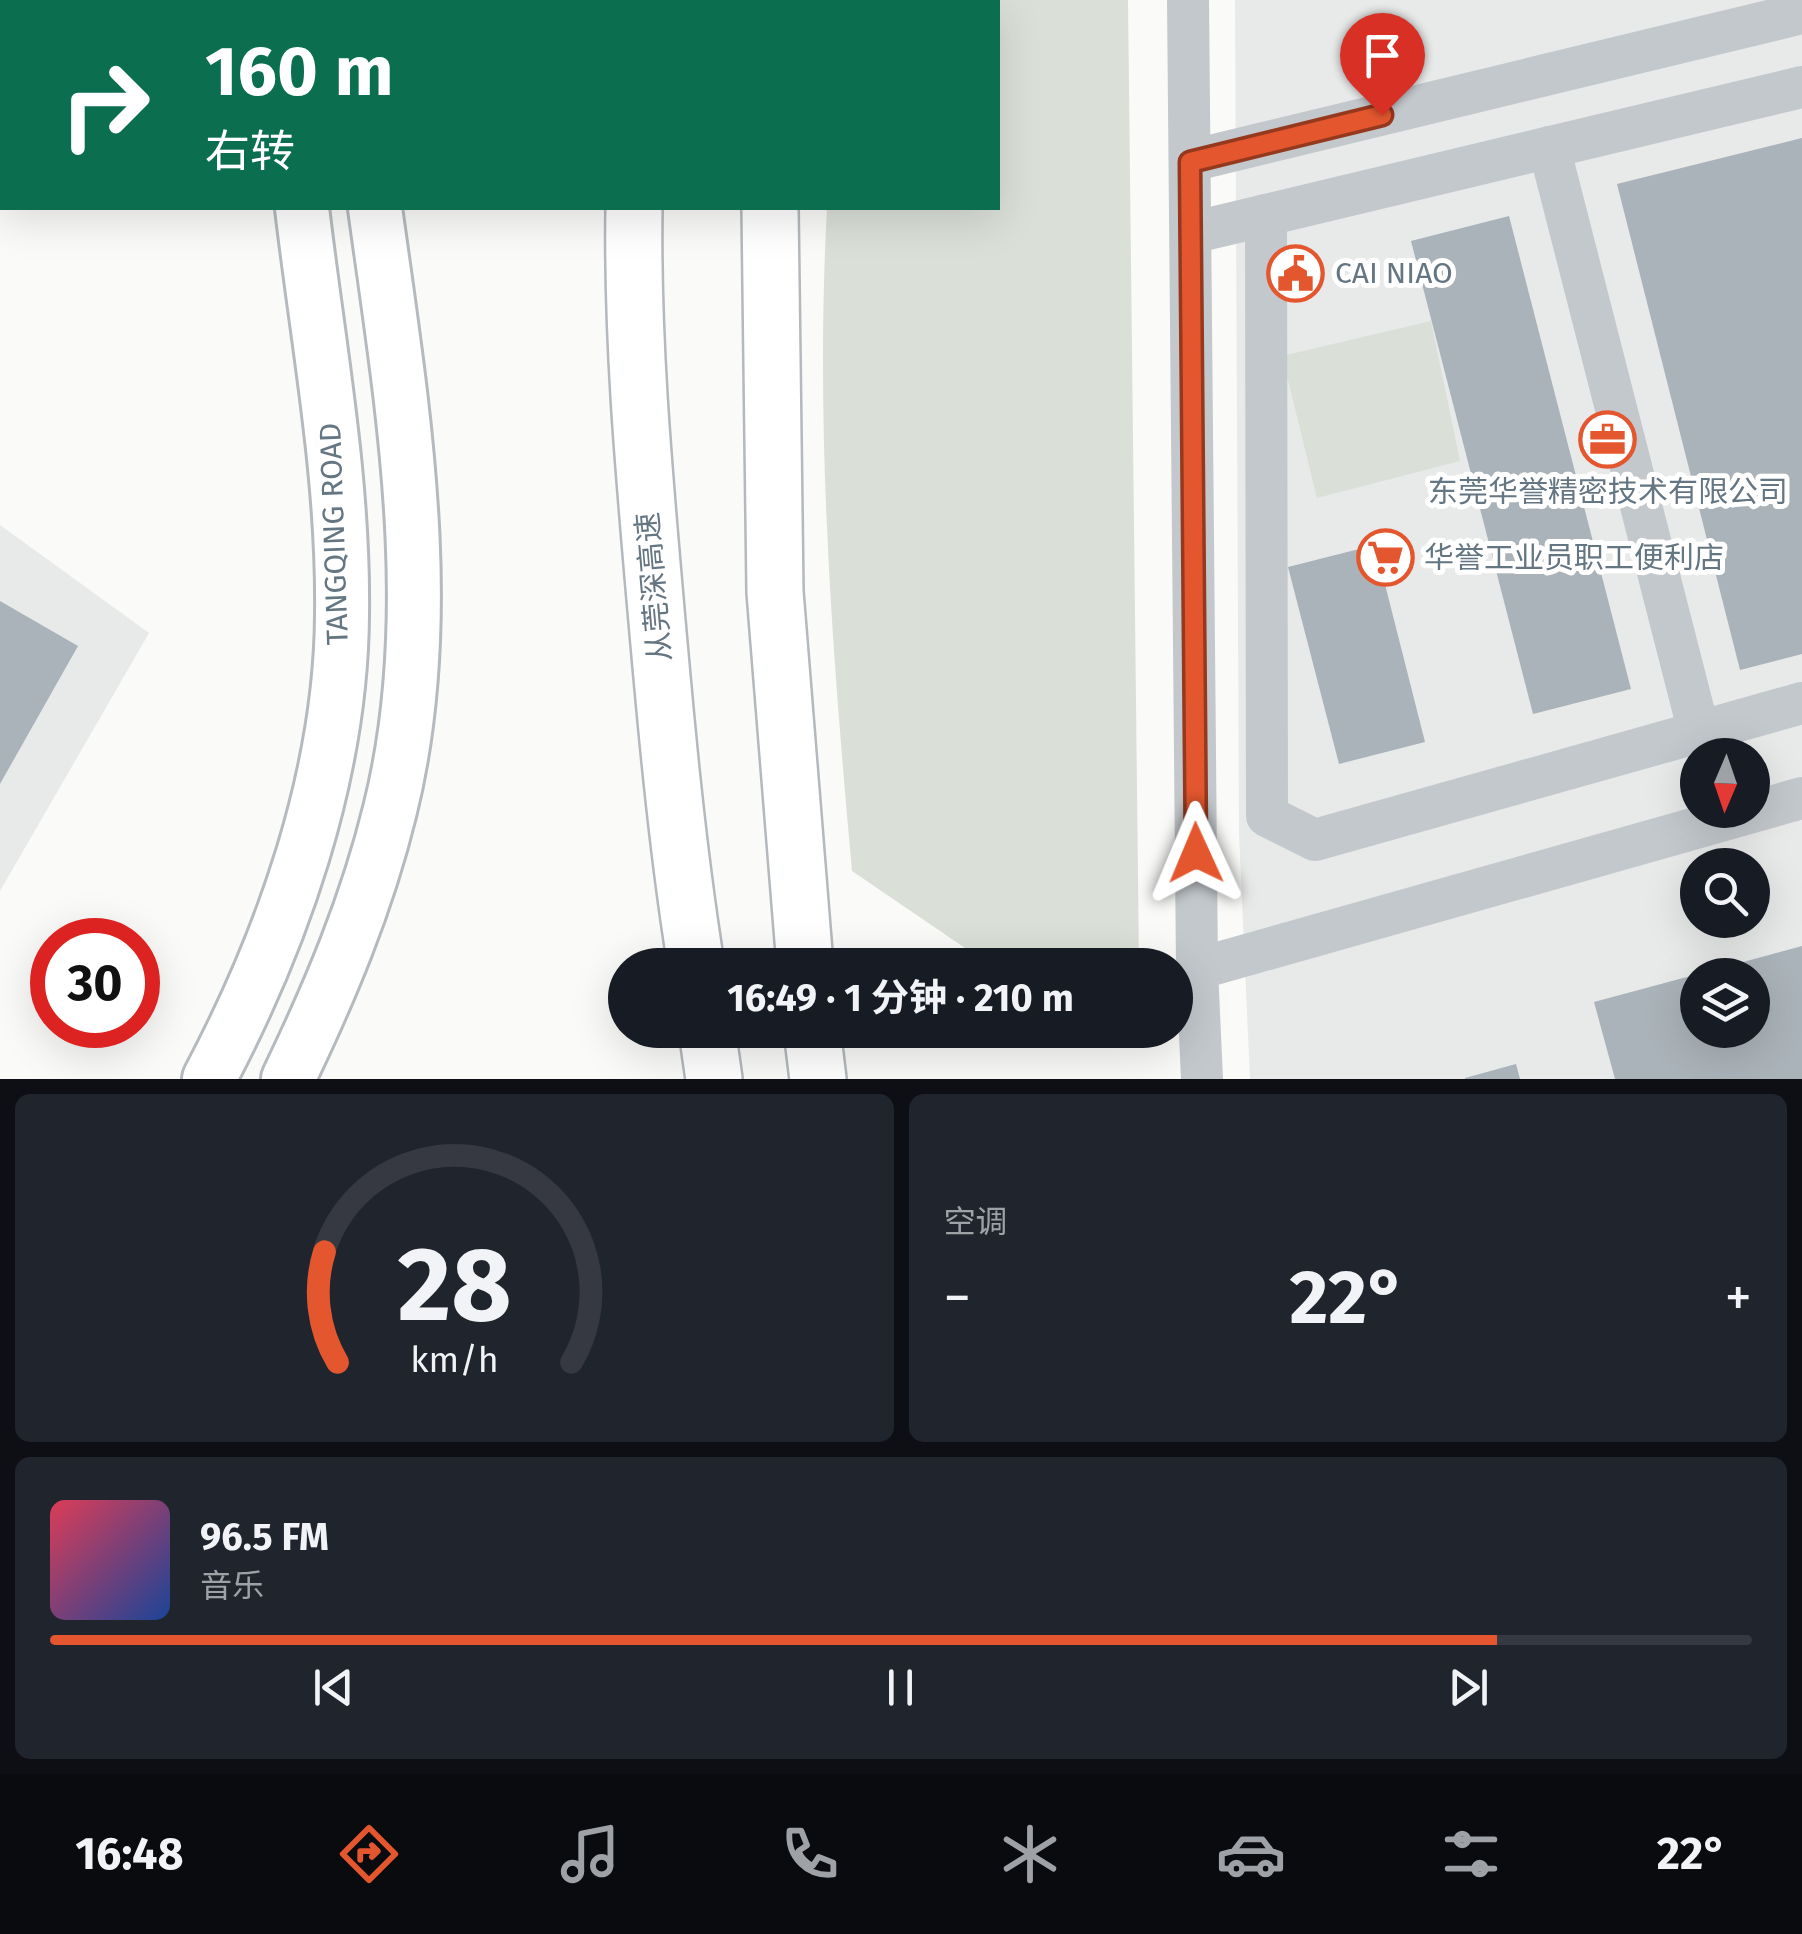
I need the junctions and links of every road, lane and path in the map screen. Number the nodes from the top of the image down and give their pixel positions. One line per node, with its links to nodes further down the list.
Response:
1 (1188, 0): 5 (street)
2 (1802, 13): 5 (street)
3 (1802, 87): 4 (street)
4 (1549, 148): 11 (street); 15 (street)
5 (1190, 162): 12 (street)
6 (302, 210): 22 (main road, TANGQING ROAD)
7 (375, 210): 23 (main road)
8 (623, 210): 13 (highway)
9 (634, 210): 13 (highway, 从莞深高速)
10 (770, 210): 18 (highway)
11 (1266, 215): 12 (street); 15 (street)
12 (1191, 233): 19 (street)
13 (633, 266): 17 (highway, 从莞深高速)
14 (1802, 703): 15 (street)
15 (1699, 732)
16 (1802, 798): 19 (street)
17 (694, 948)
18 (804, 948)
19 (1197, 969): 26 (street)
20 (710, 1048): 24 (highway)
21 (814, 1048): 25 (highway)
22 (209, 1079)
23 (288, 1079)
24 (714, 1079)
25 (818, 1079)
26 (1202, 1079)

